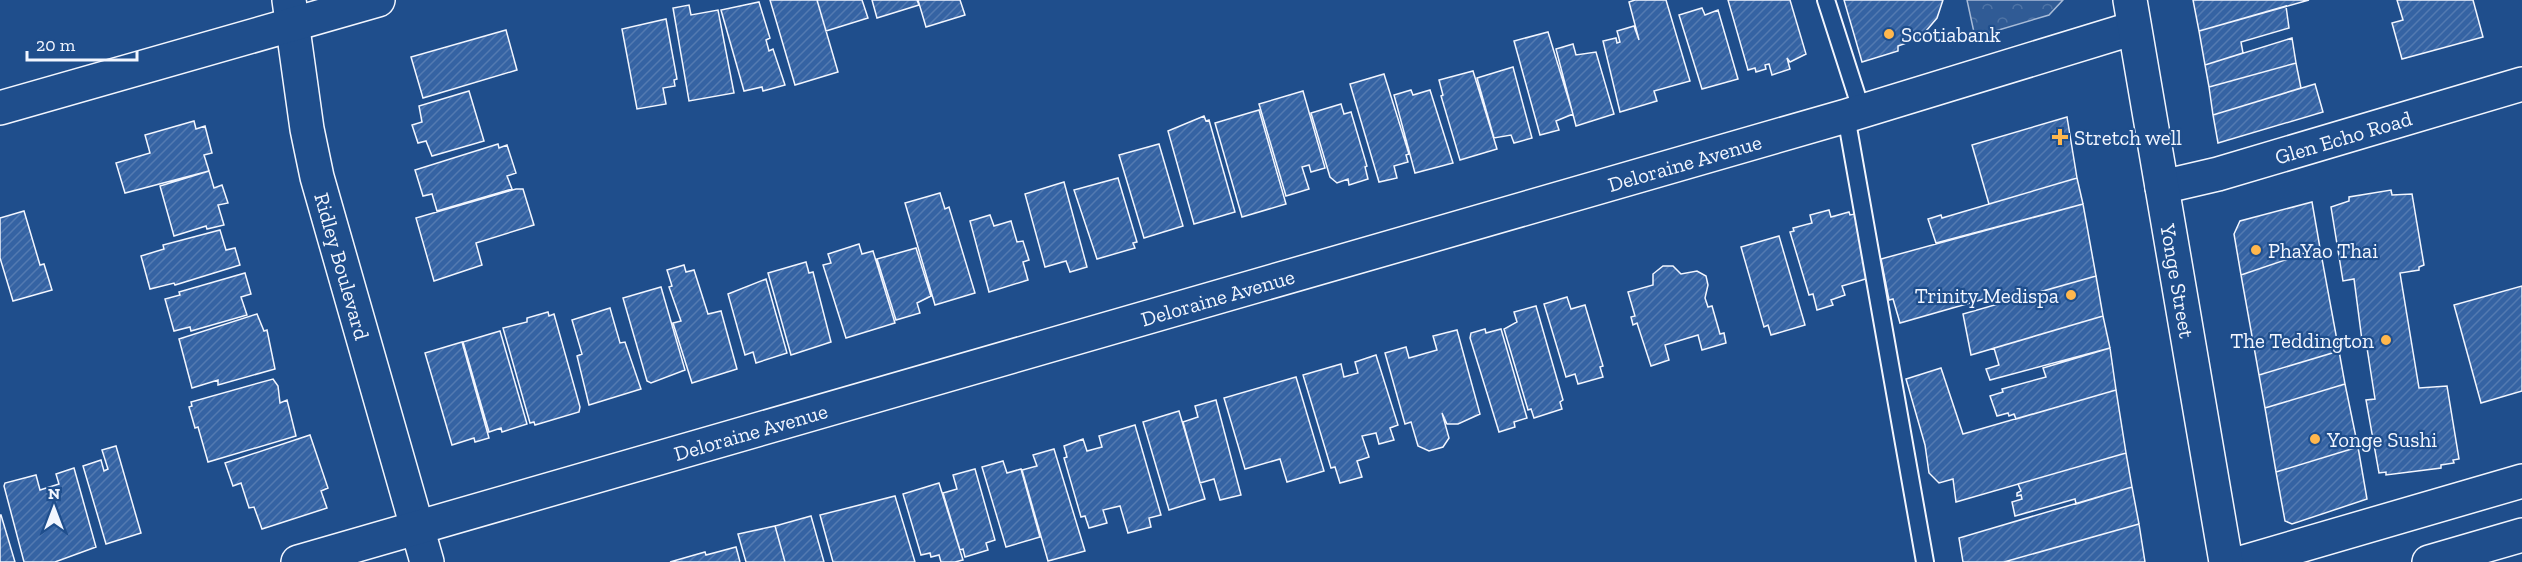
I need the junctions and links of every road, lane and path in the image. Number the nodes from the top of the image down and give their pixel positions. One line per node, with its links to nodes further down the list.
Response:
1 (378, 0): 3 (street)
2 (1826, 0): 7 (lane)
3 (291, 12): 6 (street); 10 (street, Ridley Boulevard)
4 (2132, 14): 7 (street, Deloraine Avenue); 8 (street, Yonge Street)
5 (2522, 84): 8 (street, Glen Echo Road)
6 (0, 108)
7 (1854, 114): 10 (street, Deloraine Avenue); 14 (lane)
8 (2162, 187): 15 (street, Yonge Street)
9 (2522, 481): 16 (street)
10 (417, 527): 12 (street, Deloraine Avenue); 13 (street, Ridley Boulevard)
11 (2522, 535): 17 (street)
12 (298, 562)
13 (428, 562)
14 (1925, 562)
15 (2226, 562)
16 (2244, 562)
17 (2429, 562)

